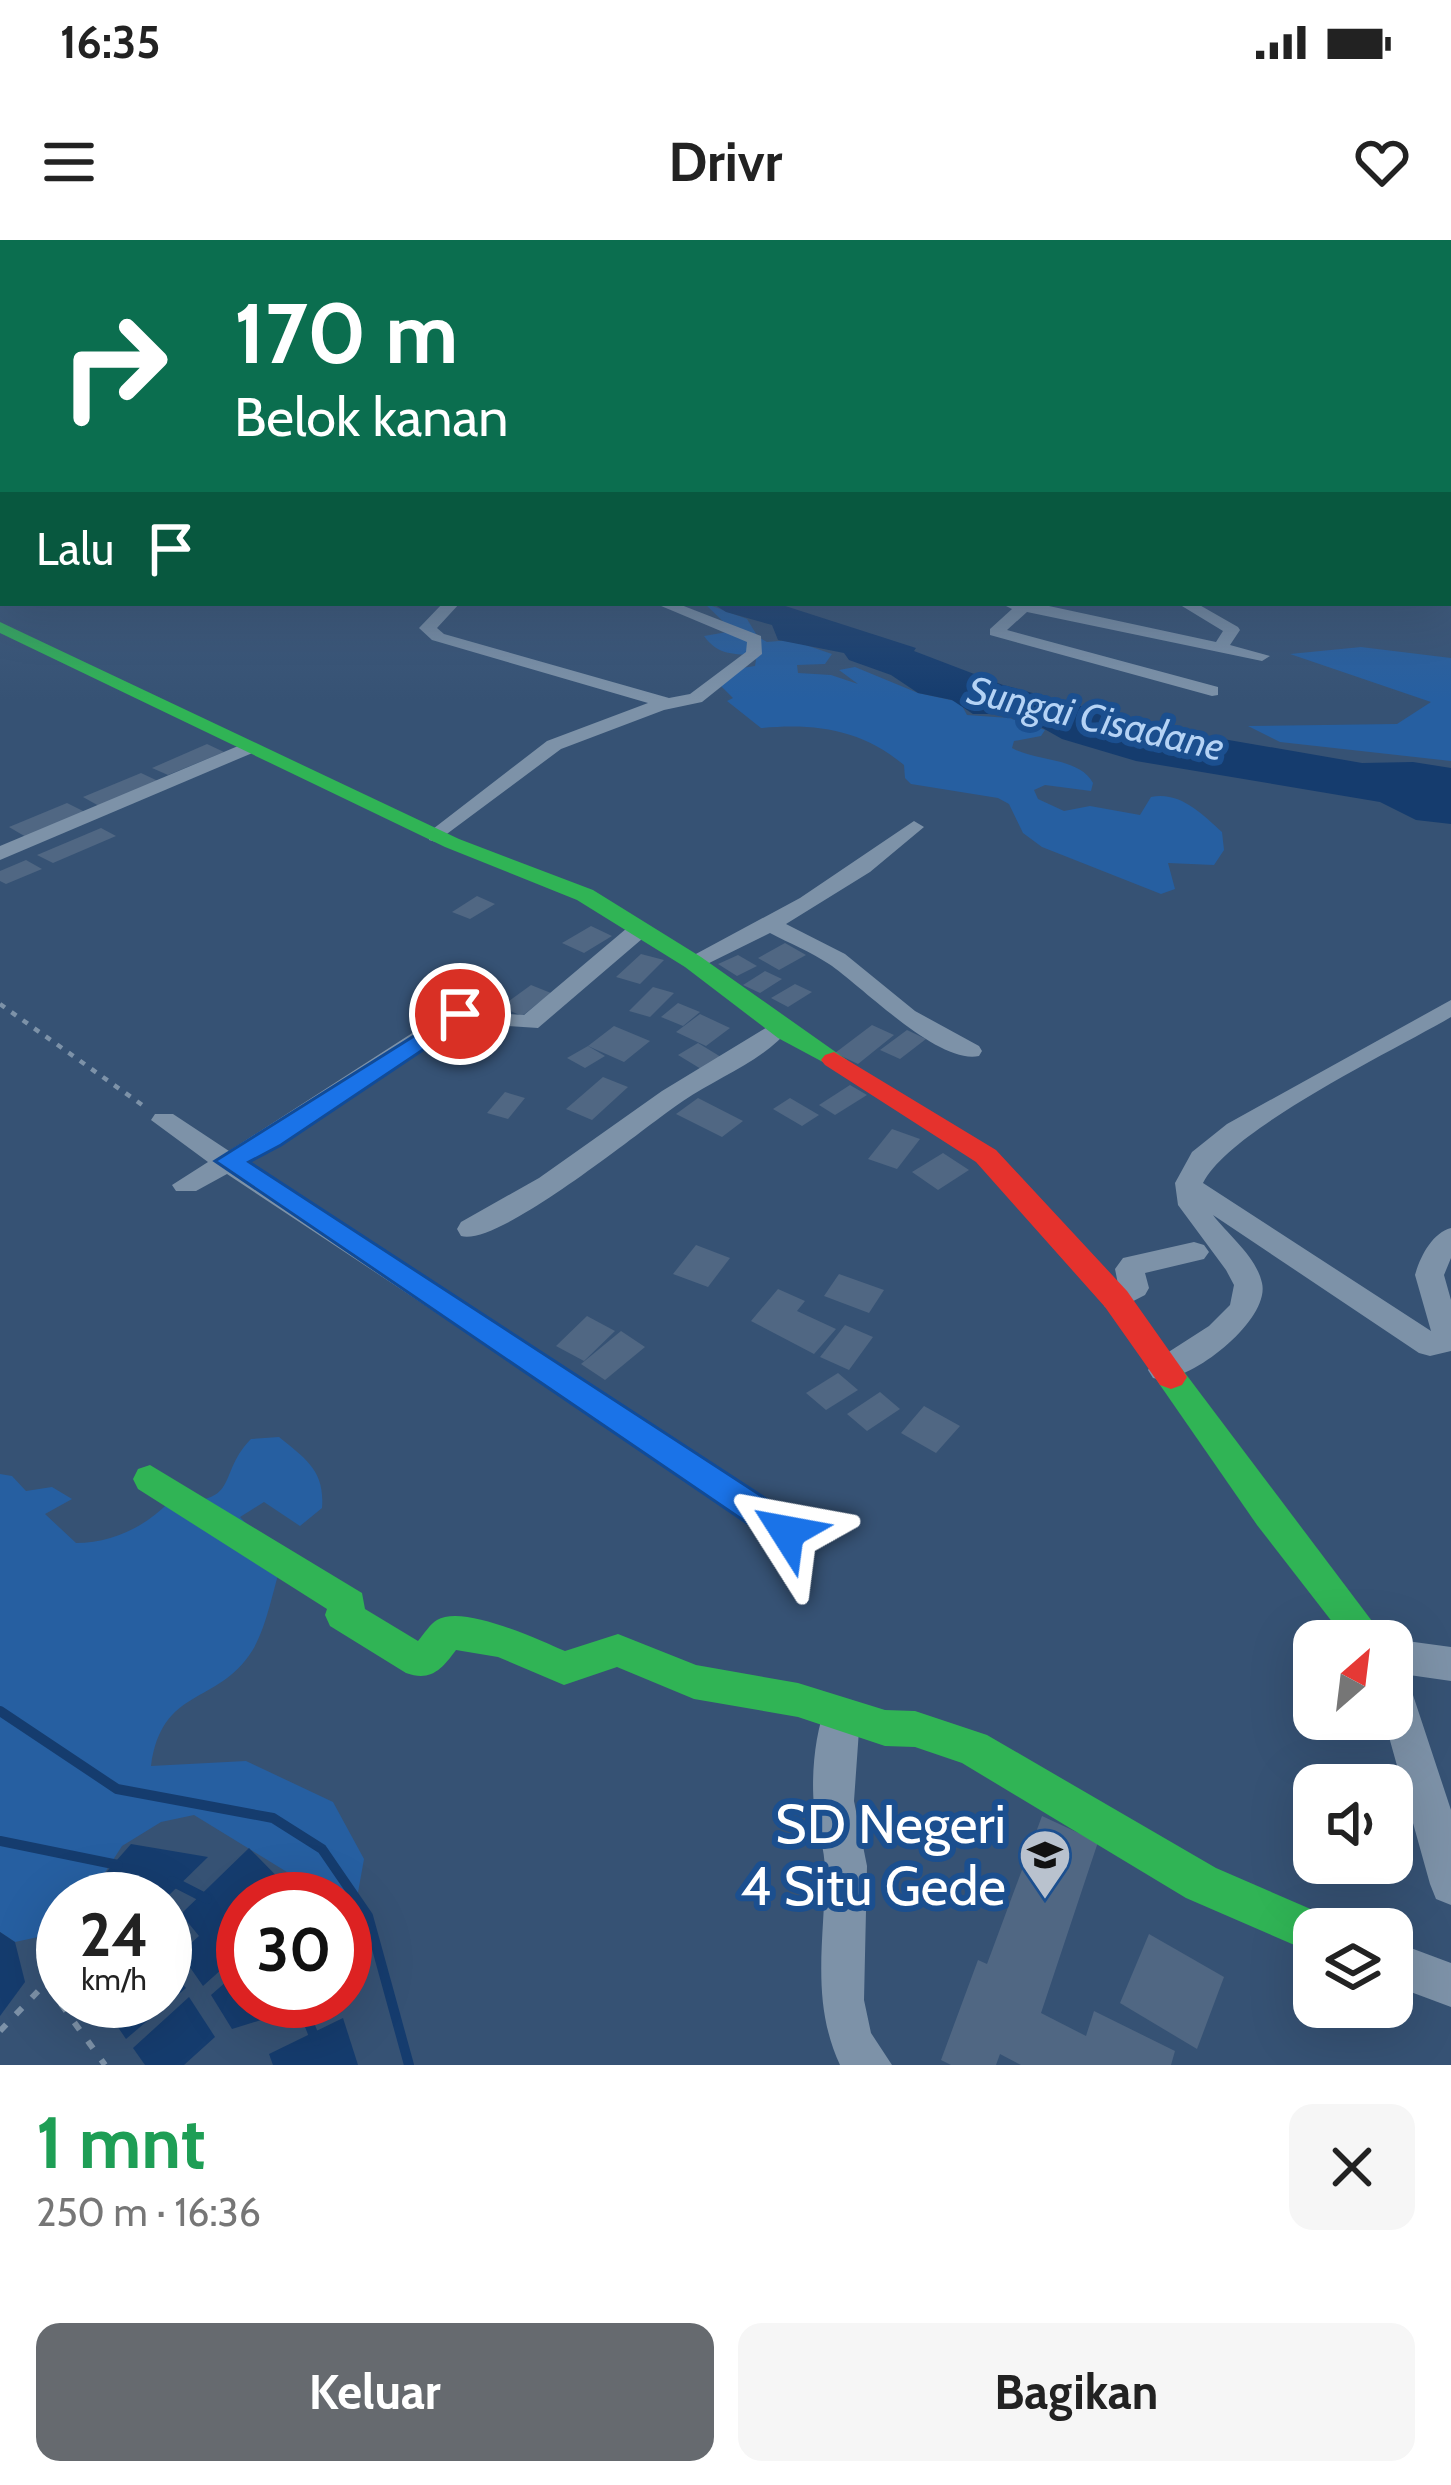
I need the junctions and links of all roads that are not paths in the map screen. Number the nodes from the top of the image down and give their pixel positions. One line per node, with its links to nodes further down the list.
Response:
1 (449, 606): 10 (street)
2 (670, 606): 10 (street)
3 (1017, 606): 9 (street)
4 (1028, 606): 7 (street)
5 (1190, 606): 7 (street)
6 (0, 627): 11 (street)
7 (1220, 648): 8 (street)
8 (1262, 656)
9 (1211, 691)
10 (662, 705): 13 (street)
11 (250, 747): 13 (street); 14 (street)
12 (914, 826): 15 (street)
13 (436, 836): 16 (street)
14 (0, 854)
15 (773, 926): 17 (street); 20 (street)
16 (641, 928): 17 (street); 22 (street)
17 (693, 962): 19 (street)
18 (1451, 1007): 24 (street)
19 (779, 1027): 25 (street); 30 (street)
20 (970, 1051)
21 (164, 1120): 22 (street)
22 (228, 1161): 23 (street); 33 (street)
23 (186, 1185)
24 (1190, 1187): 27 (street); 29 (street)
25 (471, 1229)
26 (1451, 1238): 27 (street)
27 (1286, 1251): 29 (street)
28 (1194, 1252): 30 (street)
29 (1249, 1279): 31 (street)
30 (1116, 1299): 31 (street)
31 (1163, 1370): 34 (street)
32 (149, 1479): 37 (street)
33 (787, 1532)
34 (1353, 1620)
35 (1413, 1659): 36 (street)
36 (1451, 1664)
37 (841, 1717): 40 (street); 43 (street)
38 (1411, 1740): 39 (street)
39 (1451, 1884)
40 (1293, 1923)
41 (1413, 1971): 42 (street)
42 (1451, 1985)
43 (869, 2065)

